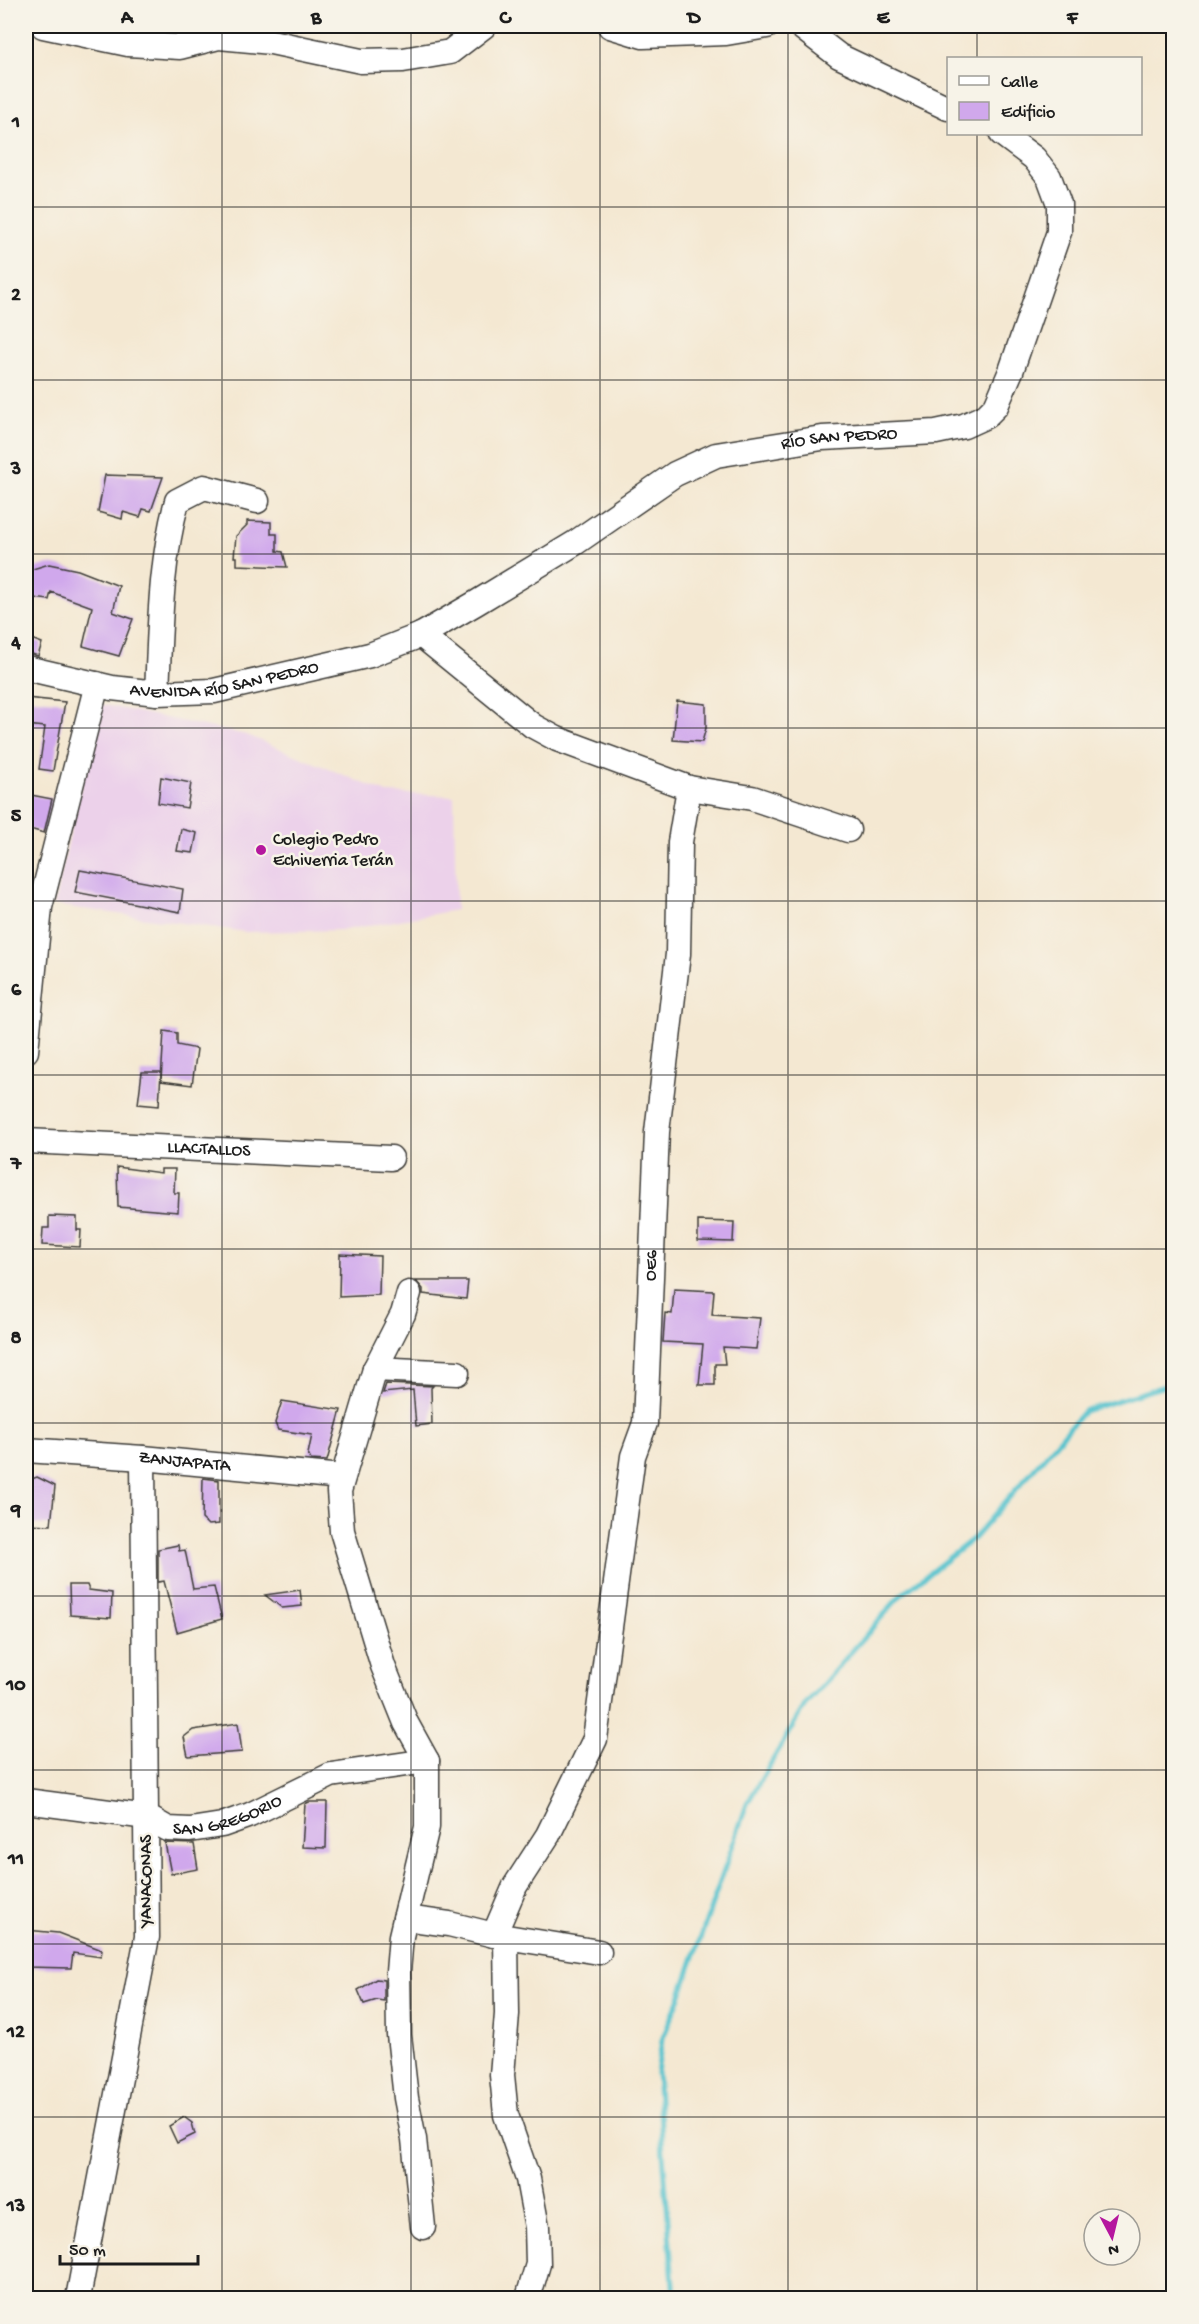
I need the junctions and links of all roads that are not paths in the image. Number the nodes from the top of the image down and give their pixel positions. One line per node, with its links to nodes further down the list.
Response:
1 (43, 26): 2 (street)
2 (484, 26)
3 (610, 26): 4 (street)
4 (767, 26)
5 (800, 26): 6 (street)
6 (947, 108)
7 (1003, 135): 9 (street, RÍO SAN PEDRO)
8 (257, 501): 12 (street)
9 (421, 634): 12 (street, AVENIDA RÍO SAN PEDRO); 13 (street)
10 (26, 668): 11 (street, AVENIDA RÍO SAN PEDRO)
11 (97, 684): 12 (street, AVENIDA RÍO SAN PEDRO); 15 (street)
12 (157, 693)
13 (689, 788): 14 (street); 28 (street, OE6)
14 (848, 830)
15 (26, 1051)
16 (26, 1141): 17 (street, LLACTALLOS)
17 (391, 1158)
18 (409, 1293): 19 (street)
19 (375, 1369): 20 (street); 23 (street)
20 (457, 1373)
21 (26, 1450): 22 (street, ZANJAPATA)
22 (143, 1458): 23 (street, ZANJAPATA); 26 (street, YANACONAS)
23 (342, 1477): 24 (street)
24 (427, 1761): 26 (street, SAN GREGORIO); 27 (street)
25 (26, 1801): 26 (street, SAN GREGORIO)
26 (147, 1817): 31 (street, YANACONAS)
27 (405, 1918): 28 (street); 30 (street)
28 (500, 1936): 29 (street); 32 (street)
29 (599, 1952)
30 (423, 2227)
31 (78, 2298)
32 (528, 2298)

